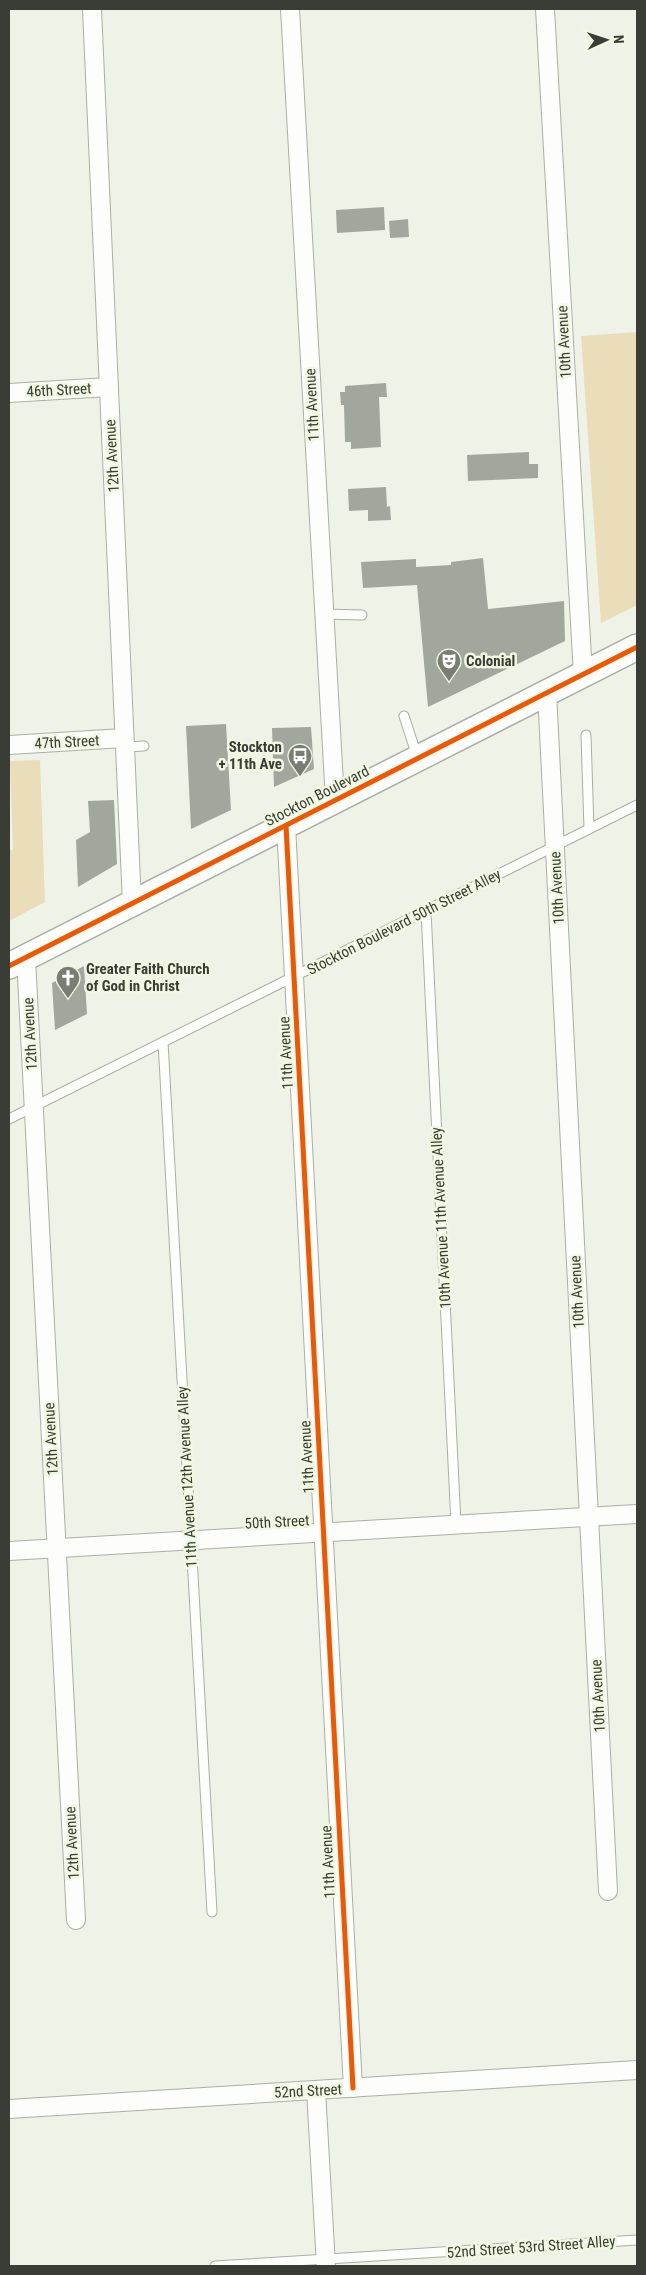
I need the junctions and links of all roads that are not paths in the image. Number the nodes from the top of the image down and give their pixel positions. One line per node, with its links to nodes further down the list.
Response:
1 (92, 9): 4 (street, 12th Avenue)
2 (290, 9): 6 (street, 11th Avenue)
3 (545, 9): 9 (street, 10th Avenue)
4 (109, 387): 5 (street, 46th Street); 13 (street, 12th Avenue)
5 (9, 393)
6 (324, 614): 7 (lane); 17 (street, 11th Avenue)
7 (362, 615)
8 (637, 647): 9 (main road, Stockton Boulevard)
9 (583, 675): 10 (main road, Stockton Boulevard)
10 (547, 693): 16 (main road, Stockton Boulevard); 21 (street, 10th Avenue)
11 (404, 716): 16 (lane)
12 (586, 735): 20 (lane)
13 (124, 742): 14 (street, 47th Street); 15 (lane); 22 (street, 12th Avenue)
14 (9, 745)
15 (144, 746)
16 (418, 759): 17 (main road, Stockton Boulevard)
17 (335, 801): 19 (main road, Stockton Boulevard)
18 (637, 805): 20 (lane, Stockton Boulevard 50th Street Alley)
19 (286, 826): 22 (main road, Stockton Boulevard); 25 (street, 11th Avenue)
20 (589, 829): 21 (lane, Stockton Boulevard 50th Street Alley)
21 (554, 846): 23 (lane, Stockton Boulevard 50th Street Alley); 30 (street, 10th Avenue)
22 (132, 904): 24 (main road, Stockton Boulevard)
23 (426, 911): 25 (lane, Stockton Boulevard 50th Street Alley); 31 (lane, 10th Avenue 11th Avenue Alley)
24 (17, 962): 27 (street, 12th Avenue)
25 (294, 976): 26 (lane, Stockton Boulevard 50th Street Alley); 32 (street, 11th Avenue)
26 (163, 1042): 27 (lane, Stockton Boulevard 50th Street Alley); 33 (lane, 11th Avenue 12th Avenue Alley)
27 (34, 1107): 28 (lane, Stockton Boulevard 50th Street Alley); 34 (street, 12th Avenue)
28 (9, 1119)
29 (637, 1514): 30 (street, 50th Street)
30 (588, 1516): 31 (street, 50th Street); 36 (street, 10th Avenue)
31 (456, 1524): 32 (street, 50th Street)
32 (324, 1532): 33 (street, 50th Street); 40 (street, 11th Avenue)
33 (191, 1540): 34 (street, 50th Street); 37 (lane, 11th Avenue 12th Avenue Alley)
34 (57, 1548): 35 (street, 50th Street); 38 (street, 12th Avenue)
35 (9, 1551)
36 (608, 1891)
37 (212, 1912)
38 (76, 1920)
39 (637, 2070): 40 (street, 52nd Street)
40 (353, 2088): 41 (street, 52nd Street)
41 (316, 2090): 42 (street, 52nd Street); 44 (street)
42 (9, 2109)
43 (637, 2240): 44 (lane, 52nd Street 53rd Street Alley)
44 (326, 2263): 45 (lane, 52nd Street 53rd Street Alley)
45 (215, 2266)

